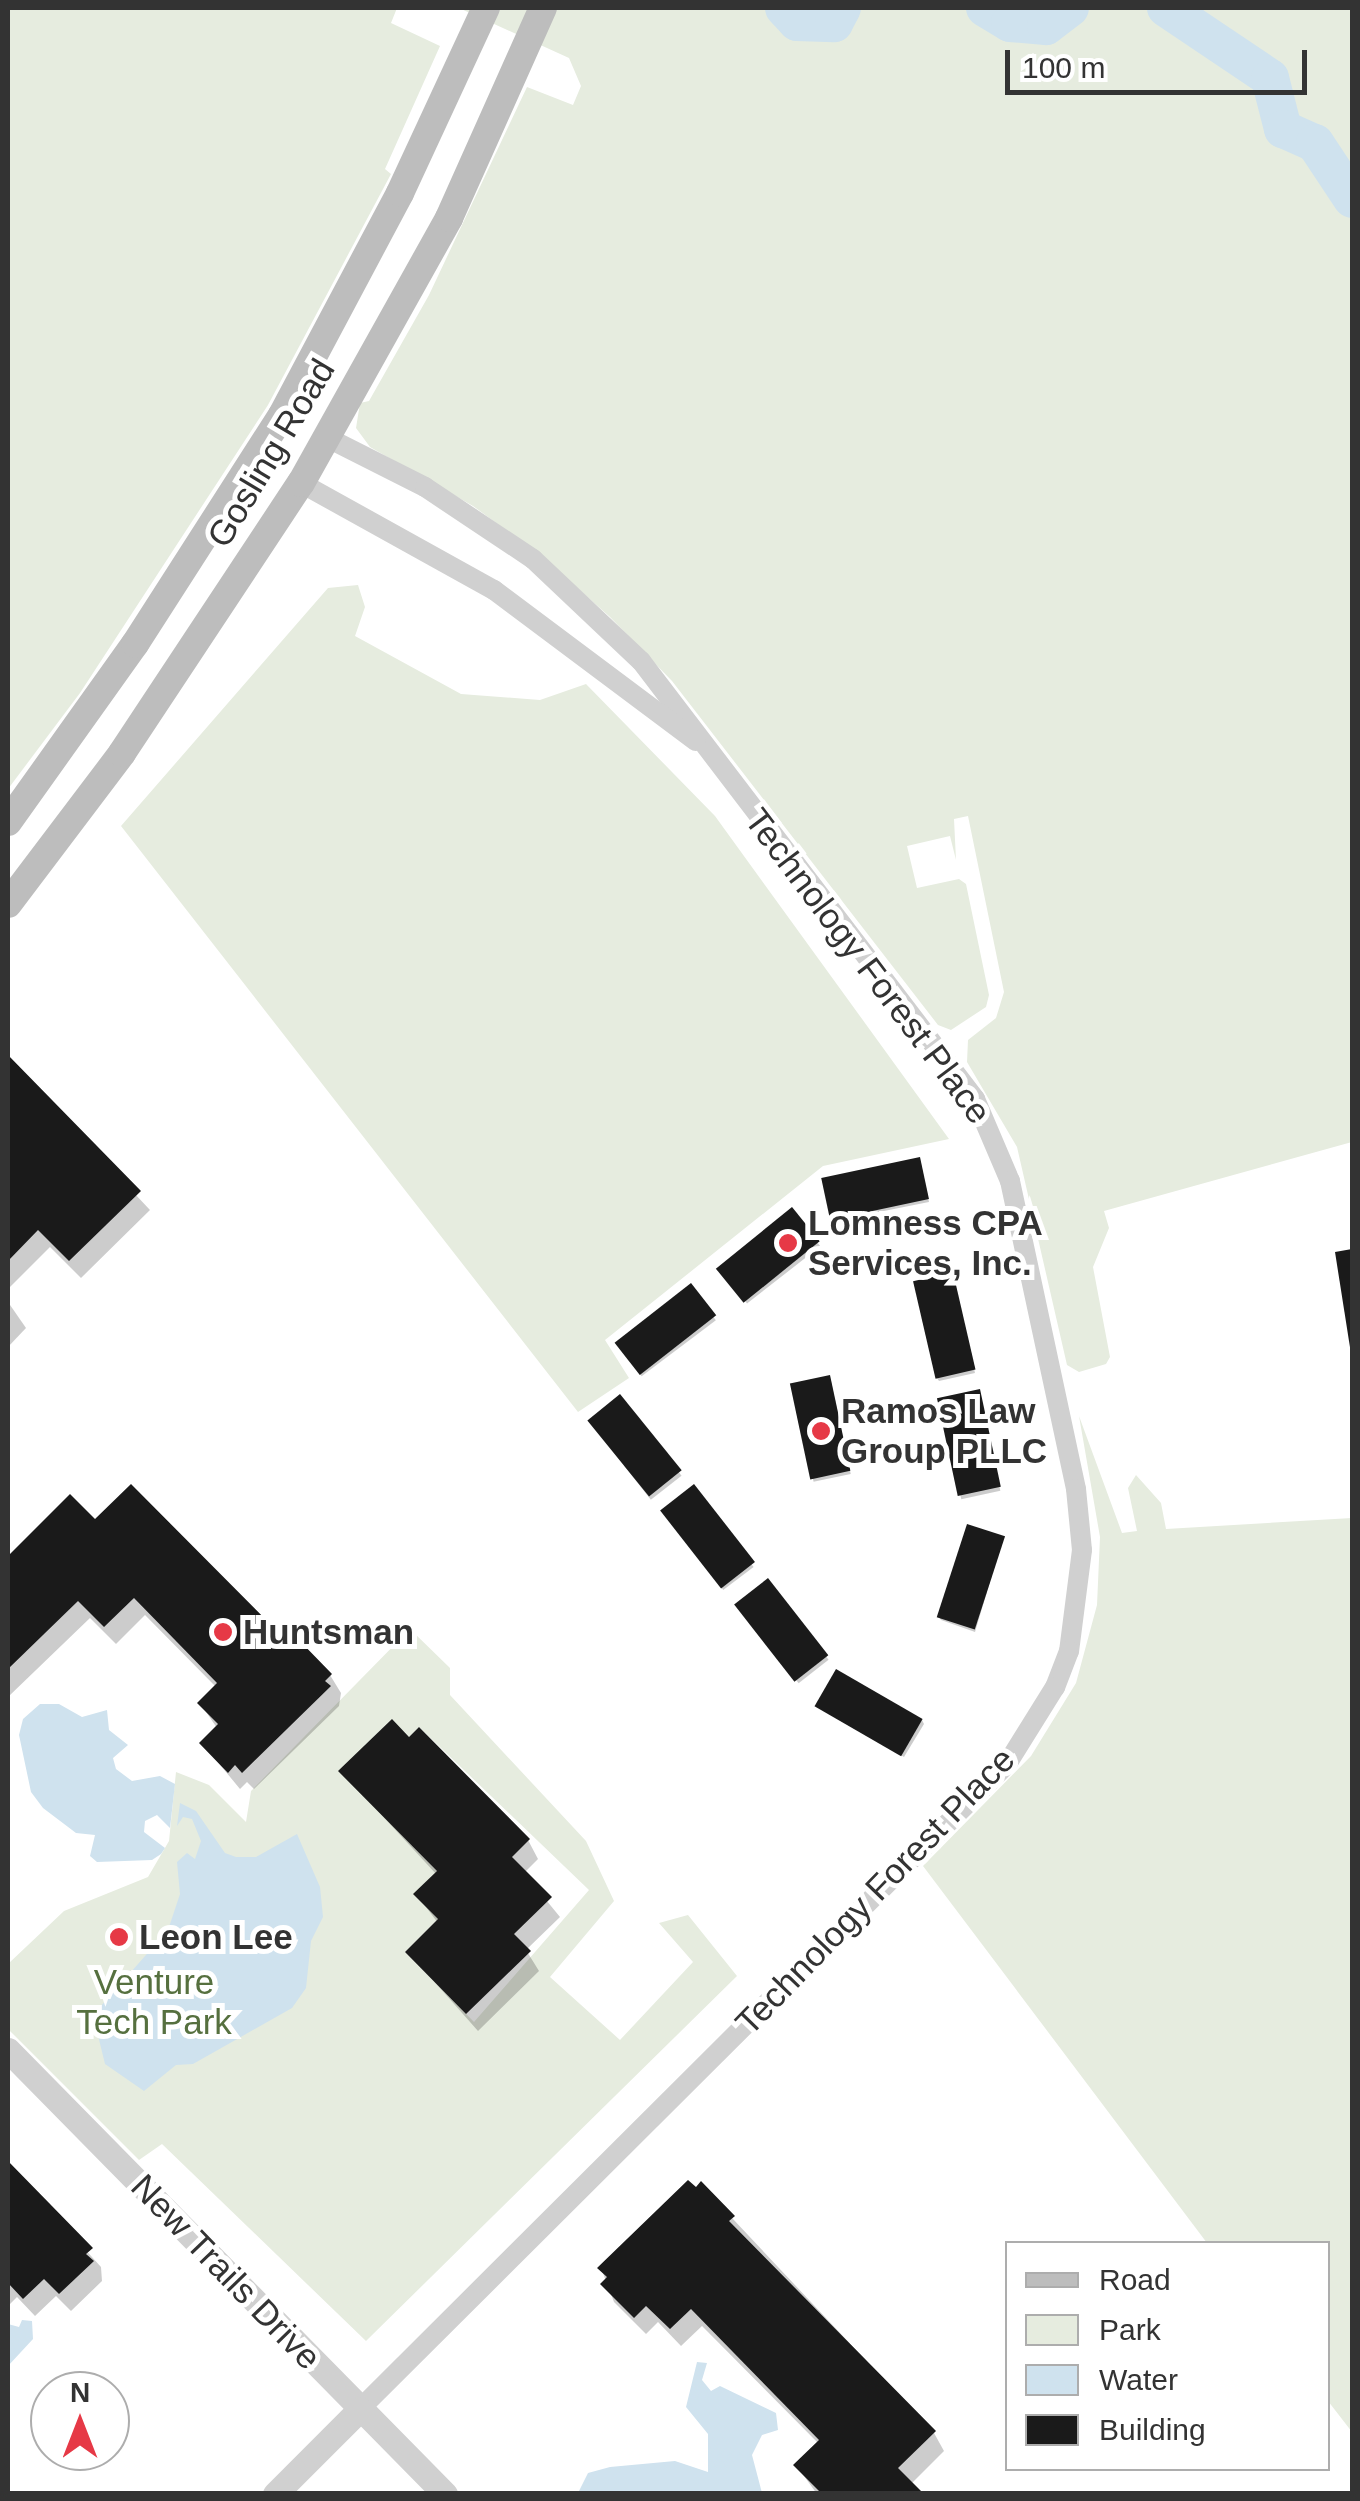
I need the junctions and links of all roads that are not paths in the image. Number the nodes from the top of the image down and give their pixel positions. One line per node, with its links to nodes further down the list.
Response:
1 (486, 8): 6 (main road, Gosling Road)
2 (543, 8): 3 (main road, Gosling Road)
3 (326, 436): 4 (main road, Gosling Road); 5 (street, Technology Forest Place)
4 (301, 484): 5 (street, Technology Forest Place); 7 (main road, Gosling Road)
5 (698, 742): 9 (street, Technology Forest Place)
6 (8, 822)
7 (8, 904)
8 (8, 2050): 9 (street, New Trails Drive)
9 (360, 2409): 10 (street, Technology Forest Place); 11 (street, New Trails Drive)
10 (275, 2494)
11 (445, 2494)

